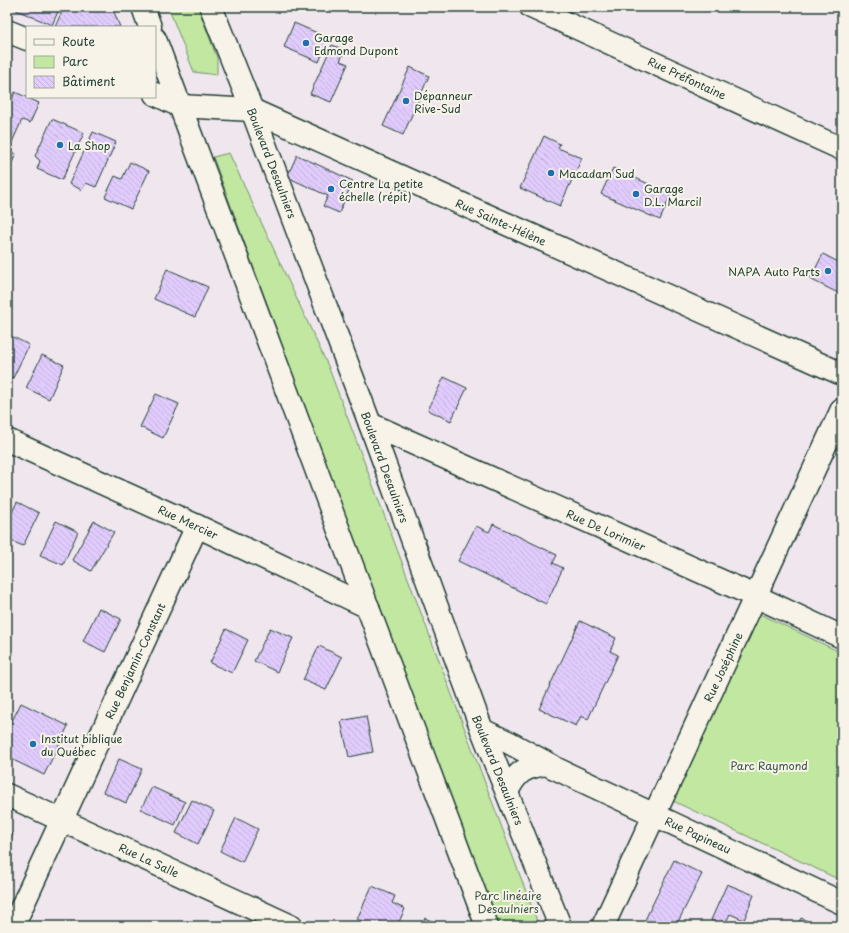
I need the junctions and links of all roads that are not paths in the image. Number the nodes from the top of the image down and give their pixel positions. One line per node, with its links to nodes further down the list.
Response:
1 (143, 7): 4 (street)
2 (211, 7): 10 (street, Boulevard Desaulniers)
3 (532, 7): 11 (street, Rue Préfontaine)
4 (150, 26)
5 (7, 31): 6 (street)
6 (26, 40)
7 (156, 42): 9 (street)
8 (156, 94): 9 (street, Rue Sainte-Hélène)
9 (180, 106): 10 (street, Rue Sainte-Hélène); 18 (street)
10 (252, 110): 12 (street, Rue Sainte-Hélène); 14 (street, Boulevard Desaulniers)
11 (842, 149)
12 (842, 374)
13 (842, 409): 17 (street, Rue Joséphine)
14 (370, 424): 17 (street, Rue De Lorimier); 20 (street, Boulevard Desaulniers)
15 (7, 440): 16 (street, Rue Mercier)
16 (197, 526): 18 (street, Rue Mercier); 25 (street, Rue Benjamin-Constant)
17 (755, 596): 19 (street, Rue De Lorimier); 24 (street, Rue Joséphine)
18 (368, 607): 29 (street)
19 (842, 637)
20 (482, 730): 21 (street, Rue Papineau); 22 (street, Boulevard Desaulniers)
21 (554, 768): 22 (street, Rue Papineau); 24 (street, Rue Papineau)
22 (507, 792): 30 (street, Boulevard Desaulniers)
23 (7, 795): 25 (street, Rue La Salle)
24 (654, 815): 26 (street, Rue Papineau); 31 (street, Rue Joséphine)
25 (61, 820): 27 (street, Rue Benjamin-Constant); 28 (street, Rue La Salle)
26 (842, 903)
27 (13, 926)
28 (291, 926)
29 (487, 926)
30 (560, 926)
31 (603, 926)

